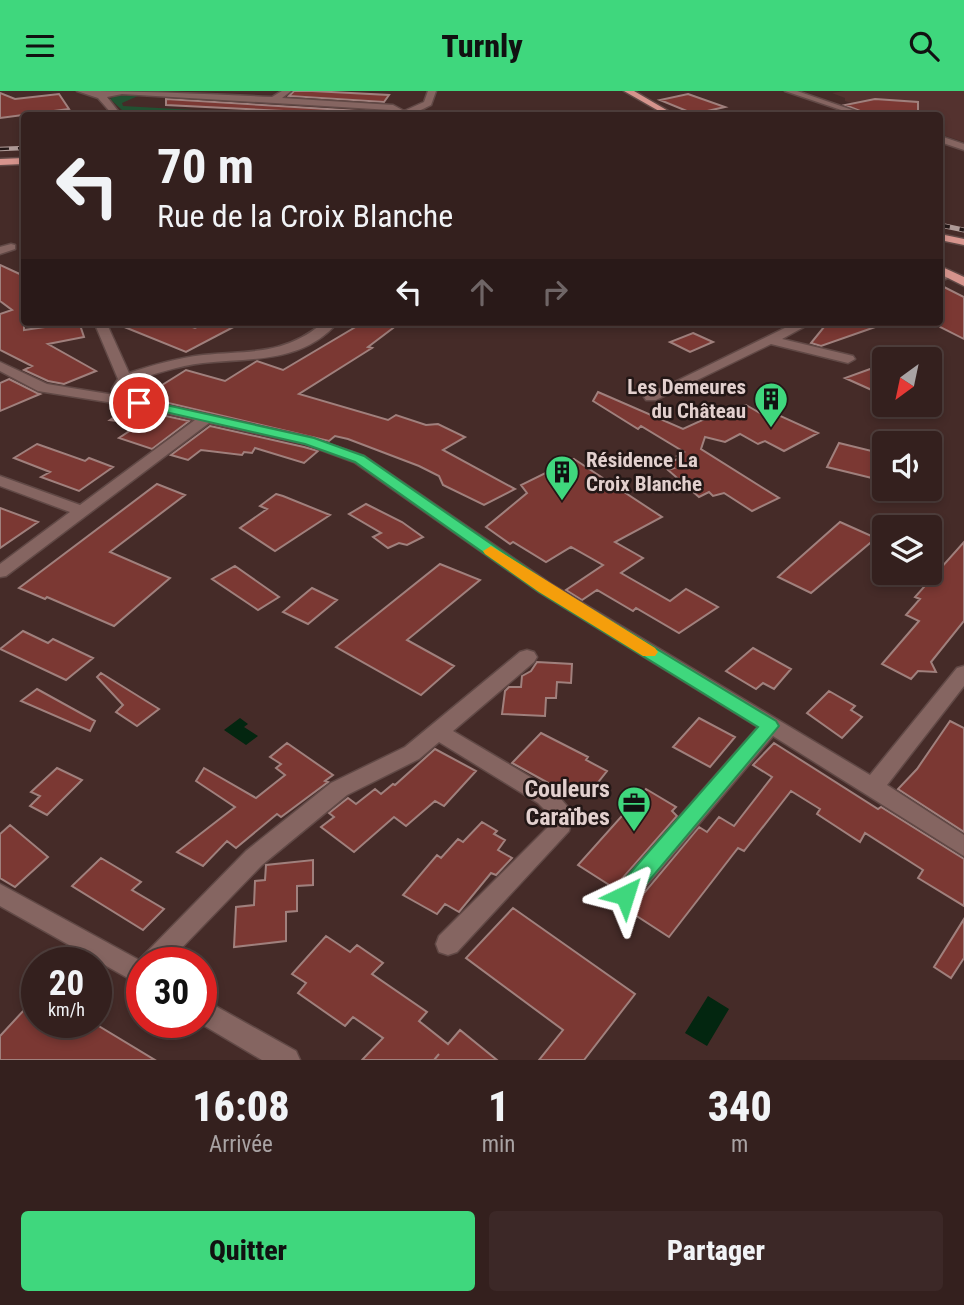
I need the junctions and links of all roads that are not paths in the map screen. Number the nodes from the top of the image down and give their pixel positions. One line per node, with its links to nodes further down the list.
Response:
1 (81, 91): 6 (street)
2 (287, 91): 7 (street)
3 (432, 91): 12 (street)
4 (789, 91): 14 (street)
5 (634, 92): 13 (main road)
6 (101, 96): 7 (street); 9 (street)
7 (274, 100): 8 (street)
8 (309, 102): 10 (street); 11 (street)
9 (114, 112)
10 (300, 112)
11 (400, 112)
12 (411, 112)
13 (666, 112)
14 (854, 112)
15 (943, 140): 16 (street)
16 (964, 147)
17 (0, 159): 18 (main road)
18 (21, 159)
19 (943, 231): 20 (main road)
20 (964, 236)
21 (943, 238): 22 (main road)
22 (964, 243)
23 (943, 274): 24 (main road)
24 (964, 282)
25 (102, 326): 31 (street)
26 (328, 326): 31 (street)
27 (799, 326): 28 (street)
28 (770, 340): 29 (street); 32 (street)
29 (848, 359)
30 (0, 366): 33 (street)
31 (125, 379): 33 (street)
32 (650, 397)
33 (112, 398): 34 (street)
34 (205, 419): 36 (street); 40 (street)
35 (0, 481): 36 (street)
36 (83, 512): 37 (street)
37 (0, 572)
38 (527, 657): 41 (street)
39 (964, 673): 42 (street)
40 (770, 726): 42 (street); 45 (street)
41 (438, 732): 46 (street); 47 (street)
42 (873, 787): 43 (street)
43 (964, 847)
44 (0, 894): 48 (street)
45 (625, 895)
46 (448, 944)
47 (166, 947)
48 (126, 961)
49 (217, 1019): 50 (street)
50 (287, 1060)

